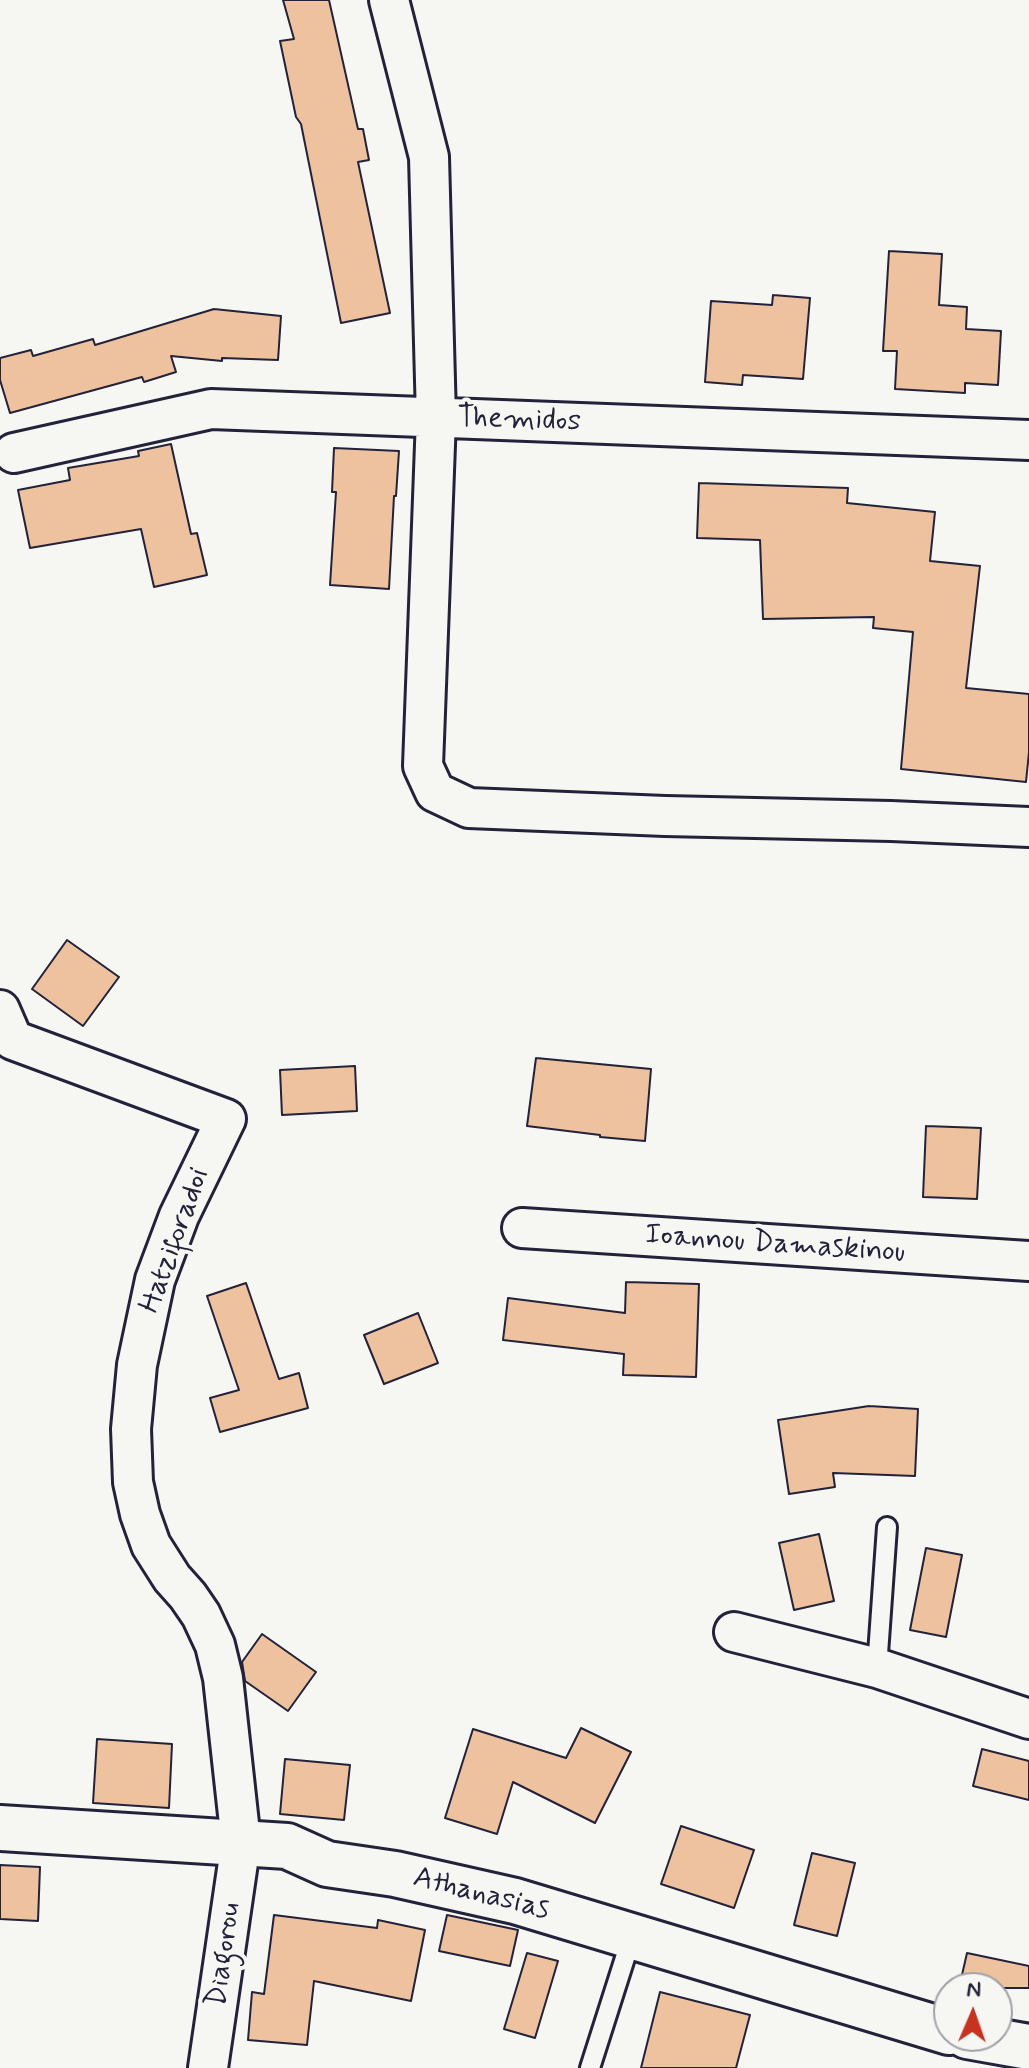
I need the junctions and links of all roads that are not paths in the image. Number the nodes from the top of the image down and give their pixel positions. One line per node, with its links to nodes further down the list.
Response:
1 (389, 0): 2 (street)
2 (436, 418): 3 (street, Themidos); 4 (street, Themidos); 5 (street)
3 (1029, 440)
4 (14, 453)
5 (1029, 827)
6 (4, 1032): 14 (street, Hatziforadoi)
7 (522, 1228): 8 (street, Ioannou Damaskinou)
8 (1029, 1261)
9 (887, 1527): 11 (lane)
10 (734, 1632): 11 (street)
11 (877, 1668): 12 (street)
12 (1029, 1719)
13 (0, 1828): 14 (street, Athanasias)
14 (241, 1842): 15 (street, Athanasias); 17 (street, Diagorou)
15 (632, 1936): 16 (street, Athanasias); 18 (lane)
16 (933, 2027)
17 (208, 2068)
18 (590, 2068)

